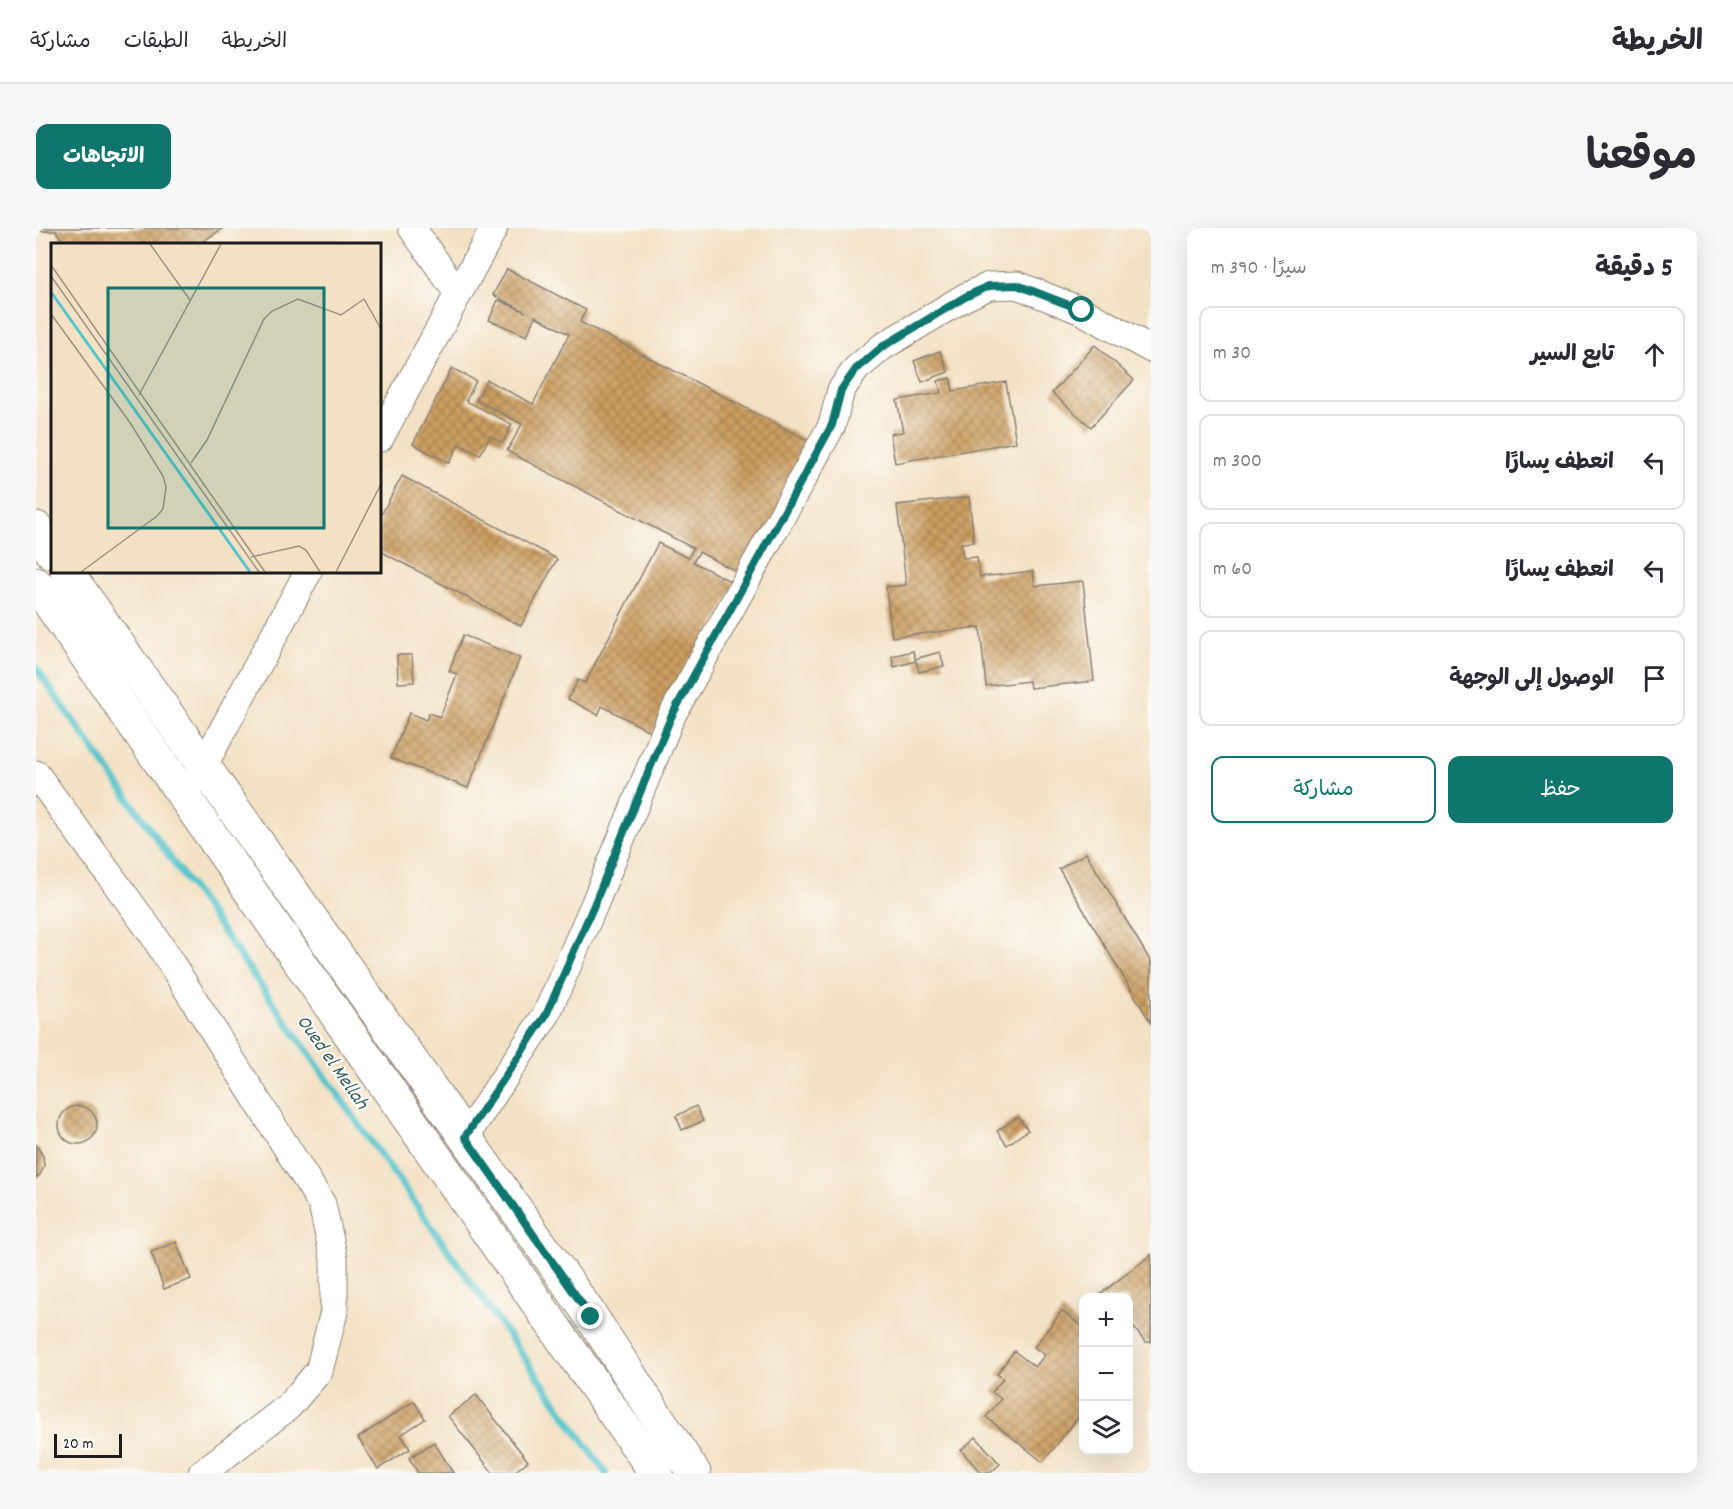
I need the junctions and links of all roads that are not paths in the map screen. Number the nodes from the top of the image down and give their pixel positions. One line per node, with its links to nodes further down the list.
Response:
1 (412, 228): 3 (street)
2 (494, 228): 3 (street)
3 (457, 292): 5 (street)
4 (1151, 349): 14 (street)
5 (381, 436)
6 (36, 528): 7 (main road)
7 (51, 550)
8 (68, 573): 11 (main road)
9 (307, 573): 11 (street)
10 (36, 584): 13 (main road)
11 (204, 765): 13 (street); 14 (main road)
12 (36, 774): 15 (street)
13 (184, 795): 16 (main road)
14 (465, 1137): 17 (main road)
15 (202, 1473)
16 (656, 1473)
17 (694, 1473)

